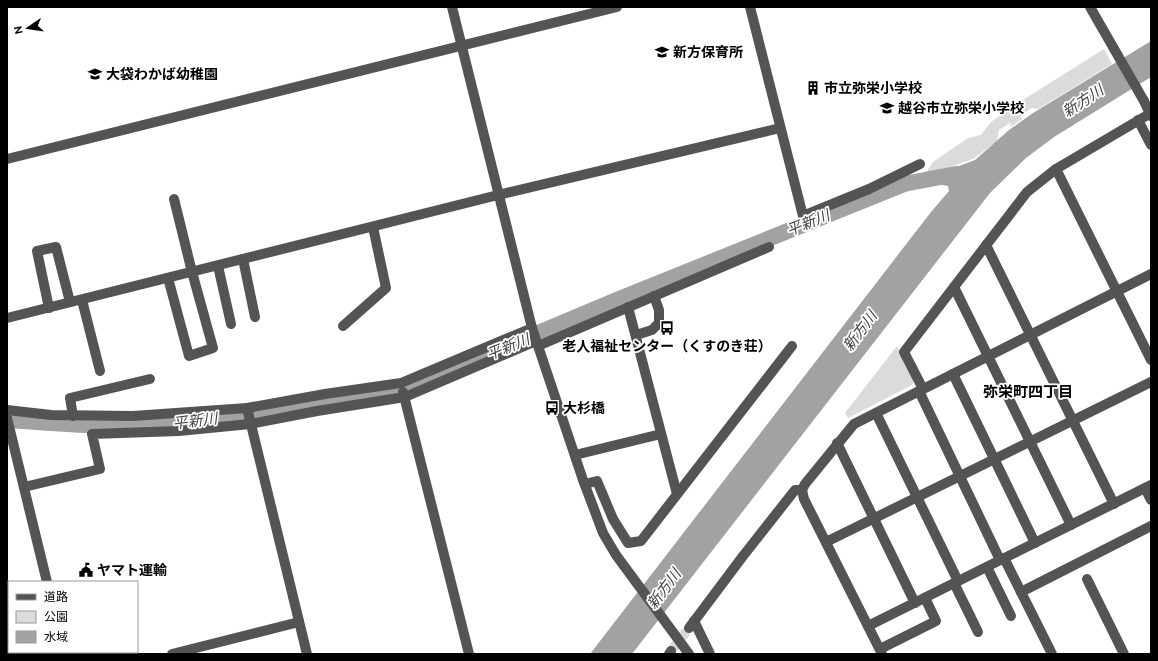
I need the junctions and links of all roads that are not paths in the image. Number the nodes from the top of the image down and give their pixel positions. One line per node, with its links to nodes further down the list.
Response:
1 (452, 7): 5 (street)
2 (617, 7): 5 (street)
3 (750, 7): 9 (street)
4 (1090, 7): 7 (street, bridge)
5 (461, 45): 11 (street); 14 (street)
6 (1151, 113): 8 (street)
7 (1151, 116)
8 (1138, 120): 10 (street); 13 (street)
9 (780, 128): 12 (street); 14 (street)
10 (1151, 145)
11 (7, 159)
12 (920, 164)
13 (1056, 169): 17 (street); 25 (street)
14 (498, 196): 16 (street); 35 (street)
15 (174, 199): 21 (street)
16 (373, 227): 19 (street); 34 (street)
17 (986, 245): 24 (street); 37 (street)
18 (769, 247): 26 (street)
19 (243, 259): 20 (street); 31 (street)
20 (218, 266): 21 (street); 33 (street)
21 (192, 272): 23 (street); 23 (street)
22 (1151, 274): 25 (street)
23 (168, 278): 27 (street)
24 (954, 287): 40 (street); 47 (street)
25 (1117, 292): 37 (street); 41 (street)
26 (654, 296): 29 (street); 36 (street)
27 (82, 300): 28 (street); 42 (street)
28 (70, 302): 30 (street); 30 (street)
29 (628, 307): 36 (street); 38 (street)
30 (49, 308): 32 (street)
31 (256, 317)
32 (7, 318)
33 (231, 324)
34 (343, 326)
35 (532, 328): 38 (street); 46 (street)
36 (636, 335): 56 (street)
37 (1031, 335): 40 (street); 53 (street)
38 (537, 343): 48 (street); 59 (street)
39 (792, 346): 66 (street)
40 (988, 356): 43 (street); 57 (street)
41 (1151, 360)
42 (100, 371)
43 (953, 374): 47 (street); 60 (street)
44 (150, 379): 52 (street)
45 (1151, 382): 53 (street)
46 (401, 383): 48 (street); 49 (street)
47 (921, 390): 51 (street); 61 (street)
48 (404, 397): 55 (street); 90 (street)
49 (246, 408): 52 (street); 55 (street)
50 (7, 410): 52 (street)
51 (876, 413): 58 (street); 67 (street)
52 (72, 416)
53 (1073, 421): 57 (street); 69 (street)
54 (8, 423): 63 (street)
55 (250, 424): 63 (street); 84 (street)
56 (661, 434): 59 (street); 66 (street)
57 (1030, 441): 60 (street); 71 (street)
58 (837, 443): 65 (street); 70 (street)
59 (575, 455): 62 (street)
60 (995, 459): 61 (street); 74 (street)
61 (960, 476): 67 (street); 75 (street)
62 (585, 484): 66 (street); 91 (street)
63 (24, 487): 78 (street)
64 (1148, 487): 68 (street); 69 (street)
65 (802, 490): 73 (street); 92 (street)
66 (677, 494)
67 (917, 497): 70 (street); 79 (street)
68 (1151, 500)
69 (1114, 504): 71 (street)
70 (874, 518): 73 (street); 82 (street)
71 (1071, 525): 74 (street)
72 (1151, 526): 80 (street)
73 (826, 542): 85 (street)
74 (1036, 543): 75 (street)
75 (1002, 559): 76 (street); 80 (street)
76 (987, 567): 79 (street); 83 (street)
77 (1087, 579): 94 (street)
78 (47, 581)
79 (956, 582): 81 (street); 86 (street)
80 (1021, 592): 93 (street)
81 (925, 598): 82 (street); 87 (street)
82 (915, 603): 85 (street)
83 (1011, 616)
84 (299, 622): 88 (street); 89 (street)
85 (868, 626): 87 (street)
86 (978, 632)
87 (881, 652)
88 (172, 654)
89 (307, 654)
90 (469, 654)
91 (689, 654)
92 (710, 654)
93 (1052, 654)
94 (1124, 654)

